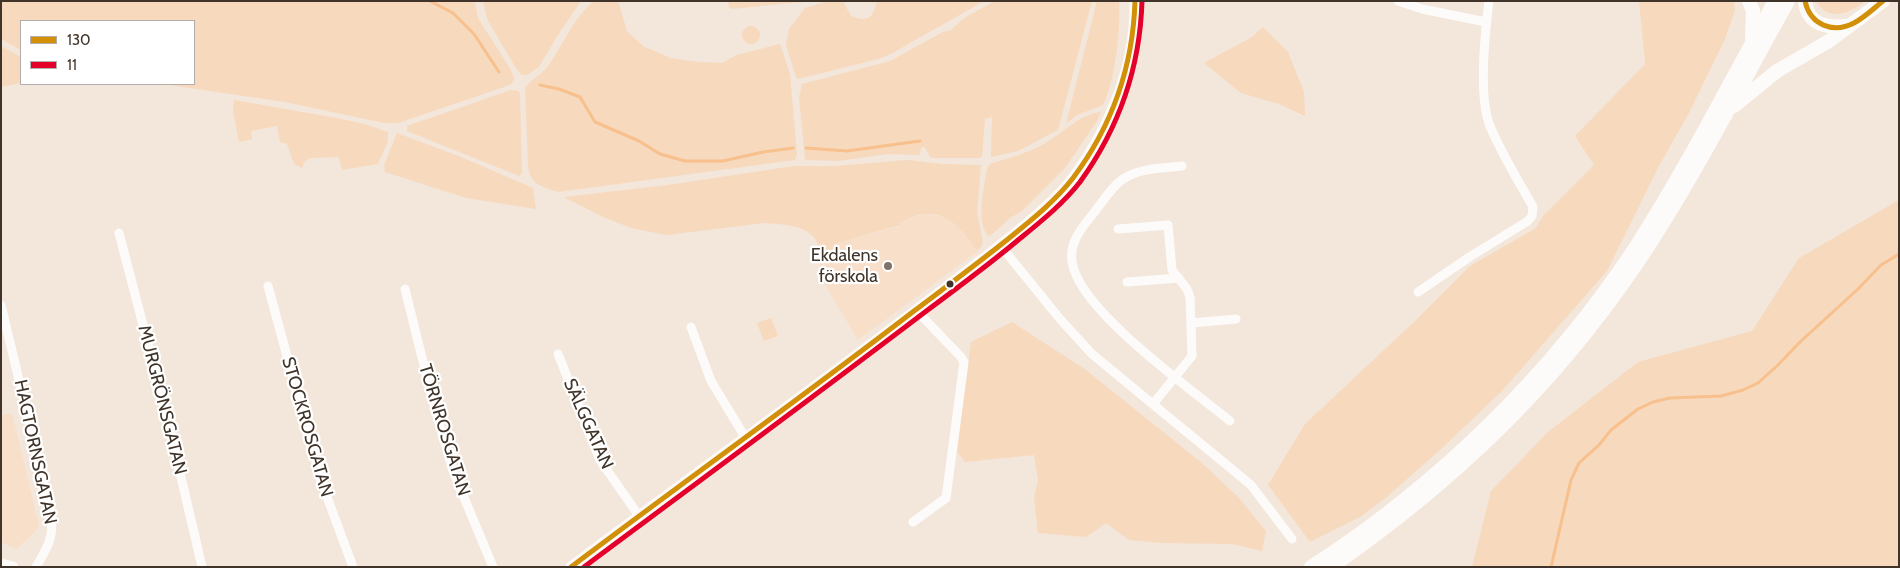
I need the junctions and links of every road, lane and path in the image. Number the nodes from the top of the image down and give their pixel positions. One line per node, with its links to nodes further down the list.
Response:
1 (1135, 1): 16 (street)
2 (1398, 1): 9 (street)
3 (1489, 1): 9 (street)
4 (1749, 1): 11 (highway)
5 (1775, 1): 11 (highway)
6 (1788, 1): 12 (highway)
7 (1805, 1): 10 (highway)
8 (1883, 1): 10 (highway)
9 (1486, 22): 21 (street)
10 (1851, 25): 12 (highway)
11 (1752, 43): 42 (highway)
12 (1725, 113): 43 (highway)
13 (1182, 166): 28 (street)
14 (1118, 229): 17 (street)
15 (119, 233): 38 (street, MURGRÖNSGATAN)
16 (1000, 245): 23 (street); 29 (street)
17 (1179, 278): 18 (street); 25 (street)
18 (1127, 282)
19 (268, 286): 39 (street, STOCKROSGATAN)
20 (405, 289): 40 (street, TÖRNROSGATAN)
21 (1418, 292)
22 (1, 304): 37 (street, HAGTORNSGATAN)
23 (916, 310): 31 (street); 33 (street)
24 (1236, 320): 25 (street)
25 (1191, 323): 28 (street)
26 (691, 327): 31 (street)
27 (558, 354): 32 (street, SÄLGGATAN)
28 (1176, 377): 29 (street); 30 (street)
29 (1153, 404): 34 (street)
30 (1230, 421)
31 (745, 437): 32 (street)
32 (639, 516): 41 (street)
33 (914, 522)
34 (1292, 538)
35 (1, 564): 36 (street)
36 (13, 567)
37 (36, 567)
38 (202, 567)
39 (353, 567)
40 (493, 567)
41 (571, 567)
42 (1311, 567)
43 (1331, 567)

